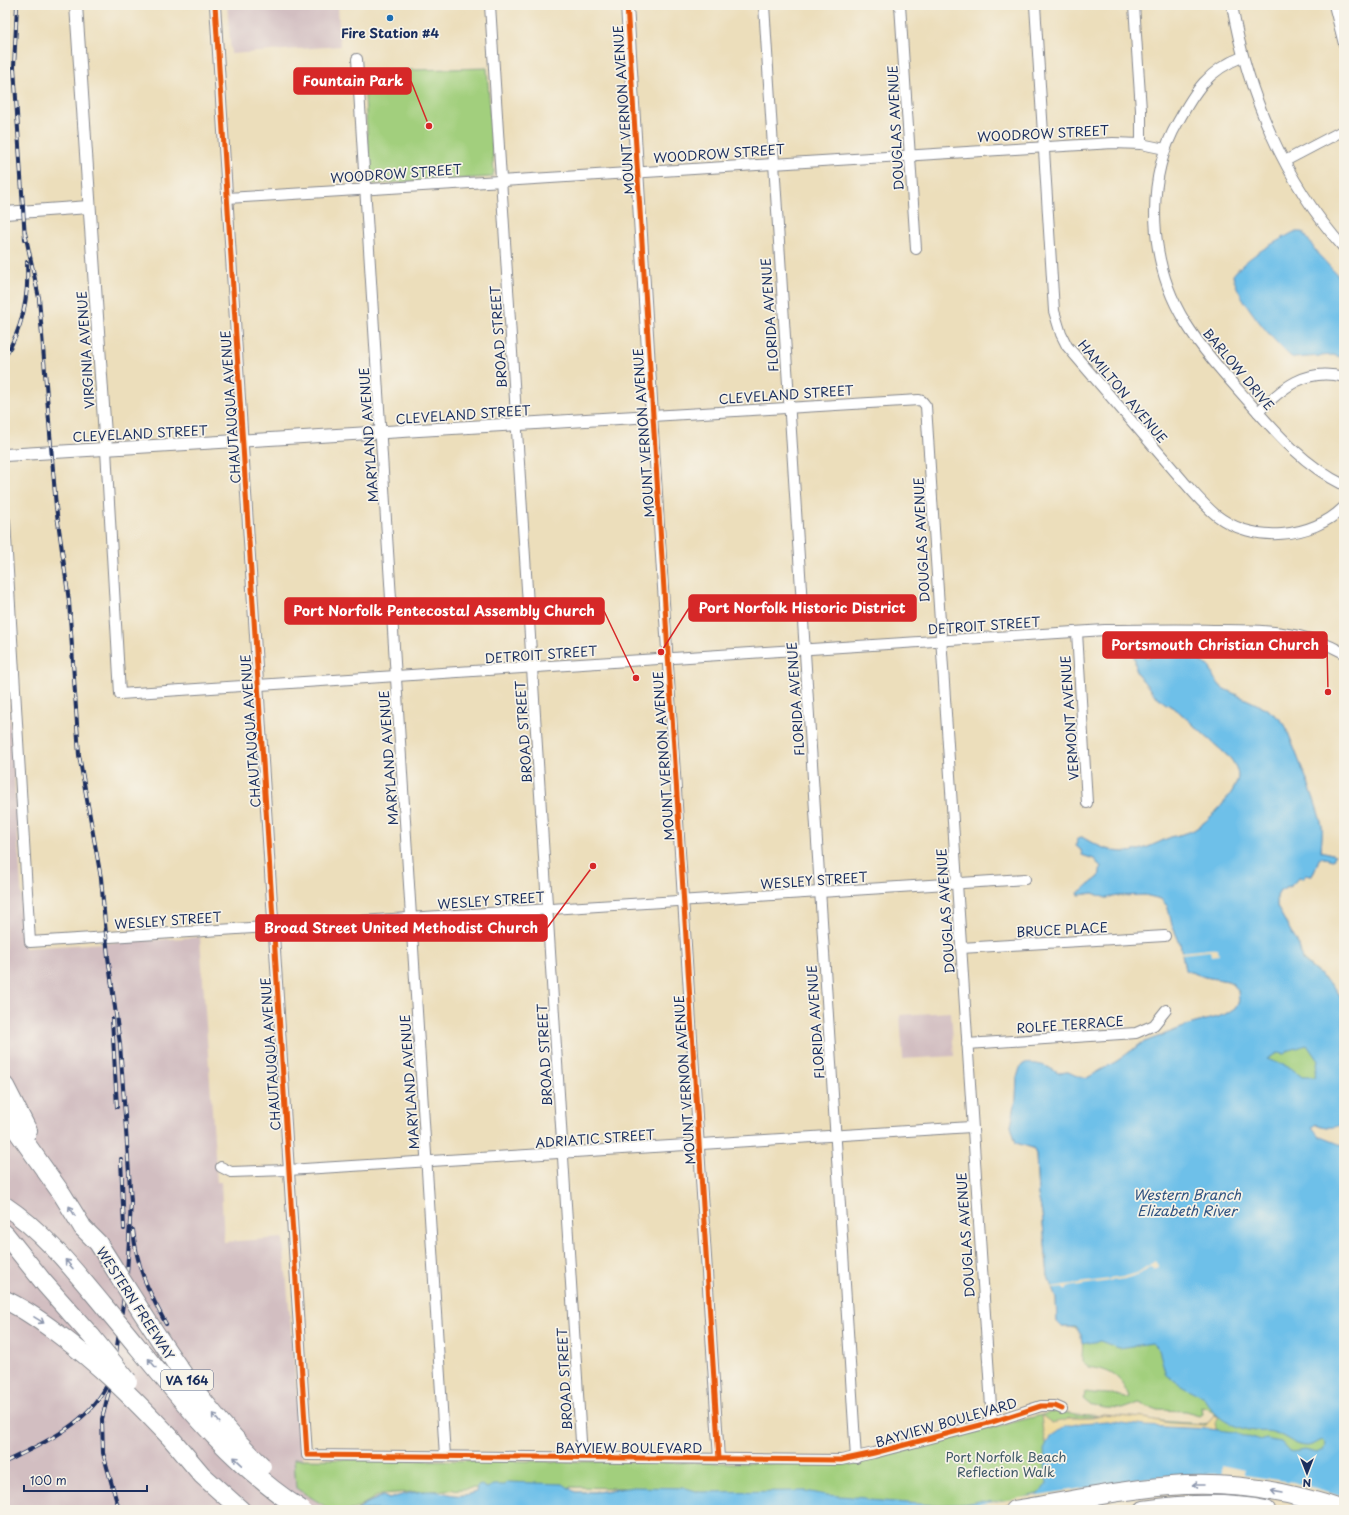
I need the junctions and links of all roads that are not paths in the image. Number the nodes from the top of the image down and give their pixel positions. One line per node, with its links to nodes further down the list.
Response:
1 (76, 5): 25 (street, VIRGINIA AVENUE)
2 (215, 5): 24 (street, CHAUTAUQUA AVENUE)
3 (490, 5): 22 (street, BROAD STREET)
4 (627, 5): 21 (street, MOUNT VERNON AVENUE)
5 (764, 5): 20 (street, FLORIDA AVENUE)
6 (900, 5): 18 (street, DOUGLAS AVENUE)
7 (1035, 5): 16 (street, HAMILTON AVENUE)
8 (1134, 5): 15 (street)
9 (1232, 5): 12 (street)
10 (1334, 5): 11 (street)
11 (1344, 44)
12 (1242, 57): 17 (street, BARLOW DRIVE); 19 (street)
13 (357, 59): 23 (street, MARYLAND AVENUE)
14 (1344, 130): 19 (street)
15 (1141, 144): 16 (street, WOODROW STREET); 17 (street, WOODROW STREET)
16 (1044, 147): 18 (street, WOODROW STREET); 40 (street, HAMILTON AVENUE)
17 (1165, 149): 32 (street, BARLOW DRIVE)
18 (910, 155): 20 (street, WOODROW STREET); 27 (street, DOUGLAS AVENUE)
19 (1285, 161): 28 (street)
20 (774, 163): 21 (street, WOODROW STREET); 31 (street, FLORIDA AVENUE)
21 (638, 173): 22 (street, WOODROW STREET); 33 (street, MOUNT VERNON AVENUE)
22 (501, 181): 23 (street, WOODROW STREET); 34 (street, BROAD STREET)
23 (366, 189): 24 (street, WOODROW STREET); 35 (street, MARYLAND AVENUE)
24 (227, 198): 36 (street, CHAUTAUQUA AVENUE)
25 (89, 207): 26 (street); 37 (street, VIRGINIA AVENUE)
26 (5, 213)
27 (916, 248)
28 (1344, 248)
29 (1344, 376): 32 (street)
30 (922, 401): 31 (street, CLEVELAND STREET); 43 (street, DOUGLAS AVENUE)
31 (788, 408): 33 (street, CLEVELAND STREET); 44 (street, FLORIDA AVENUE)
32 (1258, 412): 39 (street, BARLOW DRIVE)
33 (652, 416): 34 (street, CLEVELAND STREET); 46 (street, MOUNT VERNON AVENUE)
34 (518, 424): 35 (street, CLEVELAND STREET); 47 (street, BROAD STREET)
35 (381, 433): 36 (street, CLEVELAND STREET); 48 (street, MARYLAND AVENUE)
36 (243, 441): 37 (street, CLEVELAND STREET); 49 (street, CHAUTAUQUA AVENUE)
37 (106, 450): 38 (street, CLEVELAND STREET); 50 (street, VIRGINIA AVENUE)
38 (5, 455)
39 (1344, 485)
40 (1344, 507)
41 (5, 520): 58 (street, WESLEY STREET)
42 (1076, 632): 43 (street, DETROIT STREET); 45 (street, DETROIT STREET); 51 (street, VERMONT AVENUE)
43 (940, 641): 44 (street, DETROIT STREET); 53 (street, DOUGLAS AVENUE)
44 (805, 650): 46 (street, DETROIT STREET); 54 (street, FLORIDA AVENUE)
45 (1344, 653)
46 (668, 658): 47 (street, DETROIT STREET); 55 (street, MOUNT VERNON AVENUE)
47 (531, 667): 48 (street, DETROIT STREET); 56 (street, BROAD STREET)
48 (396, 676): 49 (street, DETROIT STREET); 57 (street, MARYLAND AVENUE)
49 (258, 685): 50 (street, DETROIT STREET); 58 (street, CHAUTAUQUA AVENUE)
50 (120, 694)
51 (1088, 803)
52 (1025, 879): 53 (street, WESLEY STREET)
53 (957, 884): 54 (street, WESLEY STREET); 60 (street, DOUGLAS AVENUE)
54 (820, 892): 55 (street, WESLEY STREET); 66 (street, FLORIDA AVENUE)
55 (683, 901): 56 (street, WESLEY STREET); 67 (street, MOUNT VERNON AVENUE)
56 (548, 909): 57 (street, WESLEY STREET); 68 (street, BROAD STREET)
57 (411, 918): 58 (street, WESLEY STREET); 69 (street, MARYLAND AVENUE)
58 (273, 926): 71 (street, CHAUTAUQUA AVENUE)
59 (1165, 936): 60 (street, BRUCE PLACE)
60 (961, 948): 62 (street, DOUGLAS AVENUE)
61 (1166, 1010): 62 (street, ROLFE TERRACE)
62 (967, 1044): 65 (street, DOUGLAS AVENUE)
63 (5, 1086): 72 (highway)
64 (5, 1114): 72 (highway, WESTERN FREEWAY / VA 164)
65 (971, 1127): 66 (street, ADRIATIC STREET); 77 (street, DOUGLAS AVENUE)
66 (835, 1136): 67 (street, ADRIATIC STREET); 82 (street, FLORIDA AVENUE)
67 (699, 1144): 68 (street, ADRIATIC STREET); 83 (street, MOUNT VERNON AVENUE)
68 (563, 1153): 69 (street, ADRIATIC STREET); 81 (street, BROAD STREET)
69 (427, 1162): 71 (street, ADRIATIC STREET); 80 (street, MARYLAND AVENUE)
70 (221, 1167): 71 (street, ADRIATIC STREET)
71 (288, 1170): 79 (street, CHAUTAUQUA AVENUE)
72 (62, 1194): 86 (highway, WESTERN FREEWAY / VA 164, one-way to 72, bridge)
73 (5, 1206): 85 (highway, one-way to 73, bridge)
74 (5, 1234): 78 (highway, bridge)
75 (5, 1300): 78 (highway, one-way to 78, bridge)
76 (1062, 1409): 77 (street, BAYVIEW BOULEVARD)
77 (992, 1422): 82 (street, BAYVIEW BOULEVARD)
78 (169, 1436): 84 (highway)
79 (307, 1455): 80 (street, BAYVIEW BOULEVARD)
80 (445, 1456): 81 (street, BAYVIEW BOULEVARD)
81 (582, 1457): 83 (street, BAYVIEW BOULEVARD)
82 (856, 1458): 83 (street, BAYVIEW BOULEVARD)
83 (719, 1459)
84 (241, 1510)
85 (302, 1510)
86 (317, 1510)
87 (1014, 1510): 90 (highway, one-way to 87)
88 (1144, 1510): 89 (highway)
89 (1266, 1510)
90 (1343, 1510)

